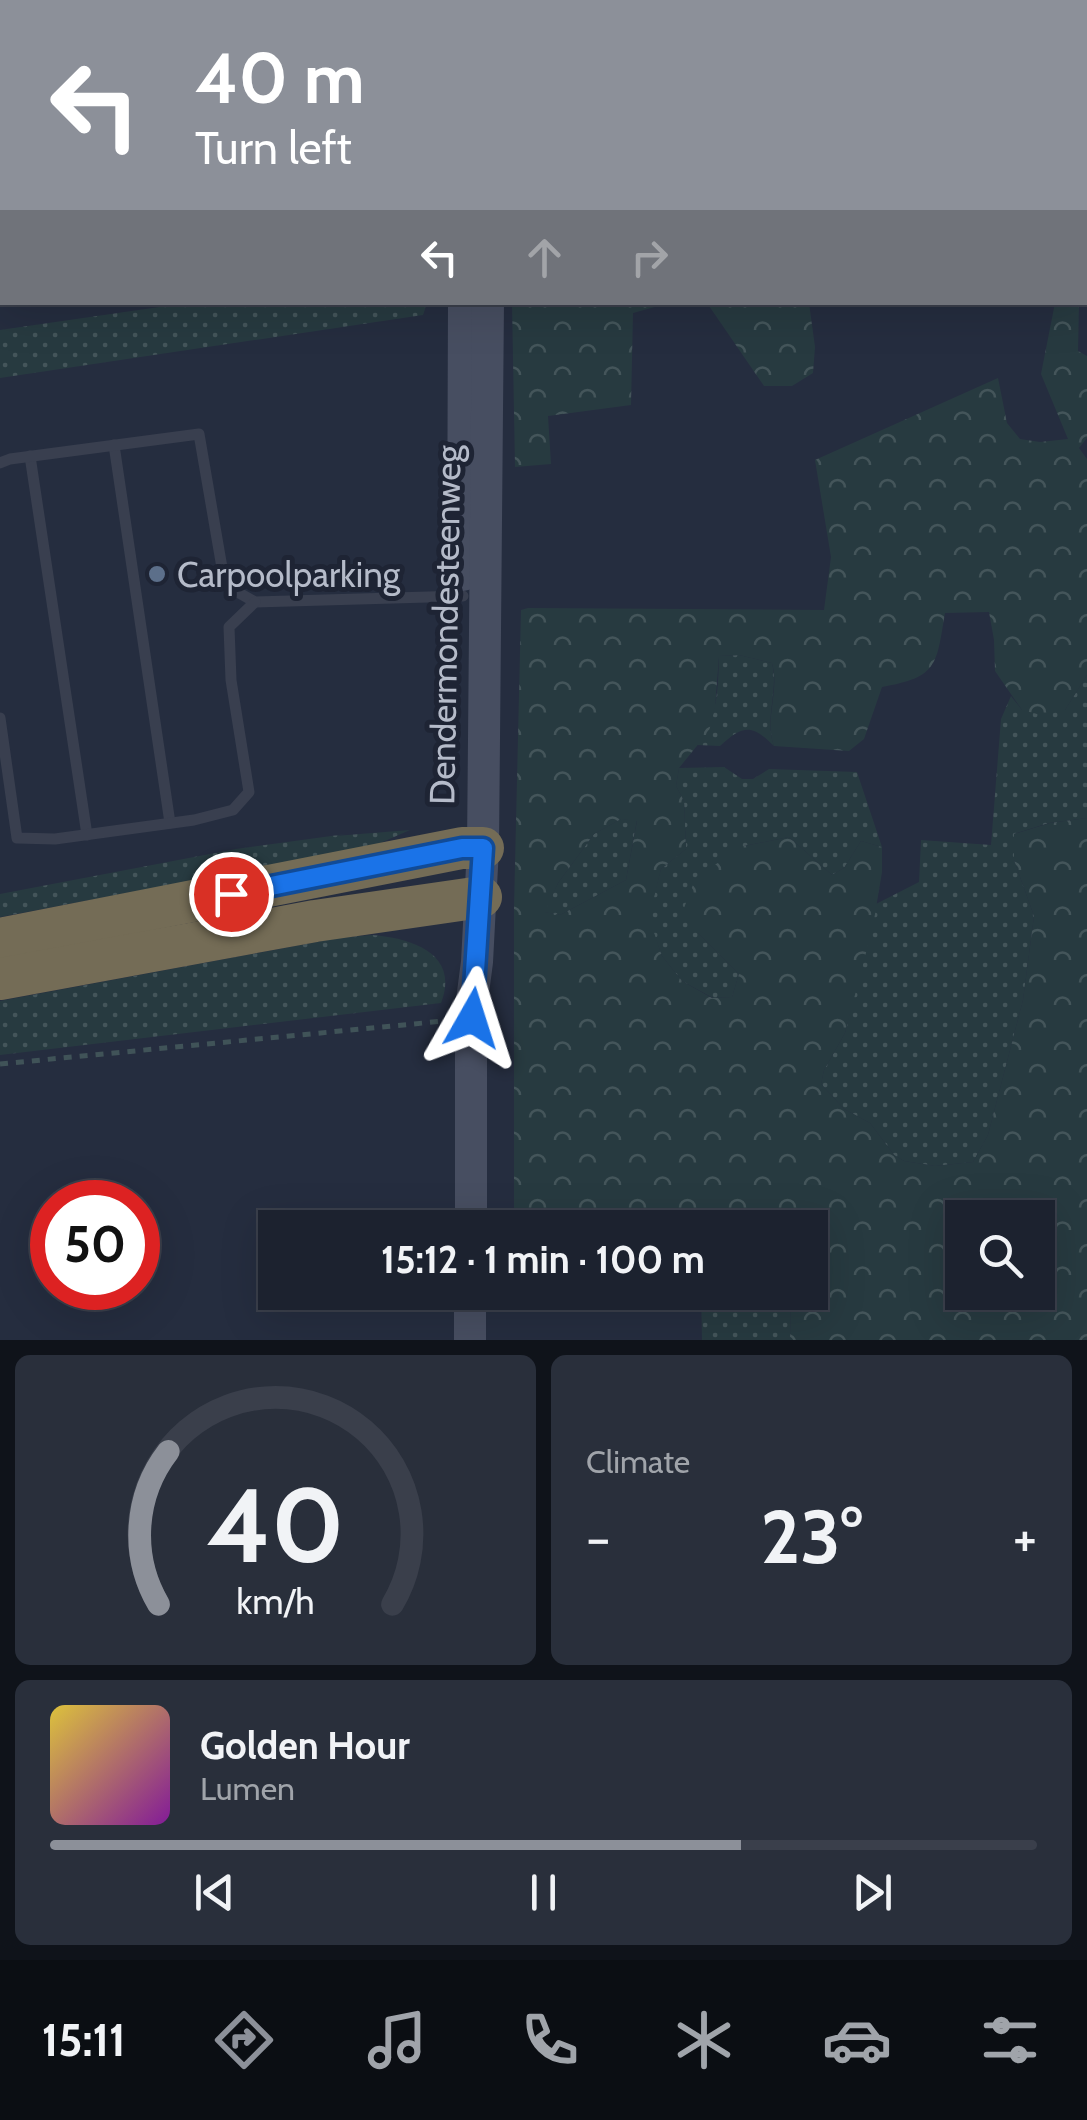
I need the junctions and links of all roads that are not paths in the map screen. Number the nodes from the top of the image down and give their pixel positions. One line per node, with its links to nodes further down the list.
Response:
1 (464, 305): 6 (main road, Dendermondesteenweg)
2 (488, 305): 13 (main road, Dendermondesteenweg)
3 (114, 445): 4 (lane); 7 (lane); 9 (lane)
4 (30, 456): 5 (lane); 10 (lane)
5 (0, 463)
6 (463, 596): 7 (lane); 13 (main road, Dendermondesteenweg)
7 (255, 602): 9 (lane)
8 (0, 718): 11 (lane)
9 (170, 823): 10 (lane)
10 (87, 835): 11 (lane)
11 (16, 838): 12 (lane)
12 (0, 842)
13 (473, 848): 14 (main road, Dendermondesteenweg); 15 (highway)
14 (471, 899): 16 (highway); 17 (main road, Dendermondesteenweg)
15 (0, 939)
16 (0, 979)
17 (471, 1210)
18 (470, 1310): 19 (main road)
19 (470, 1340)

